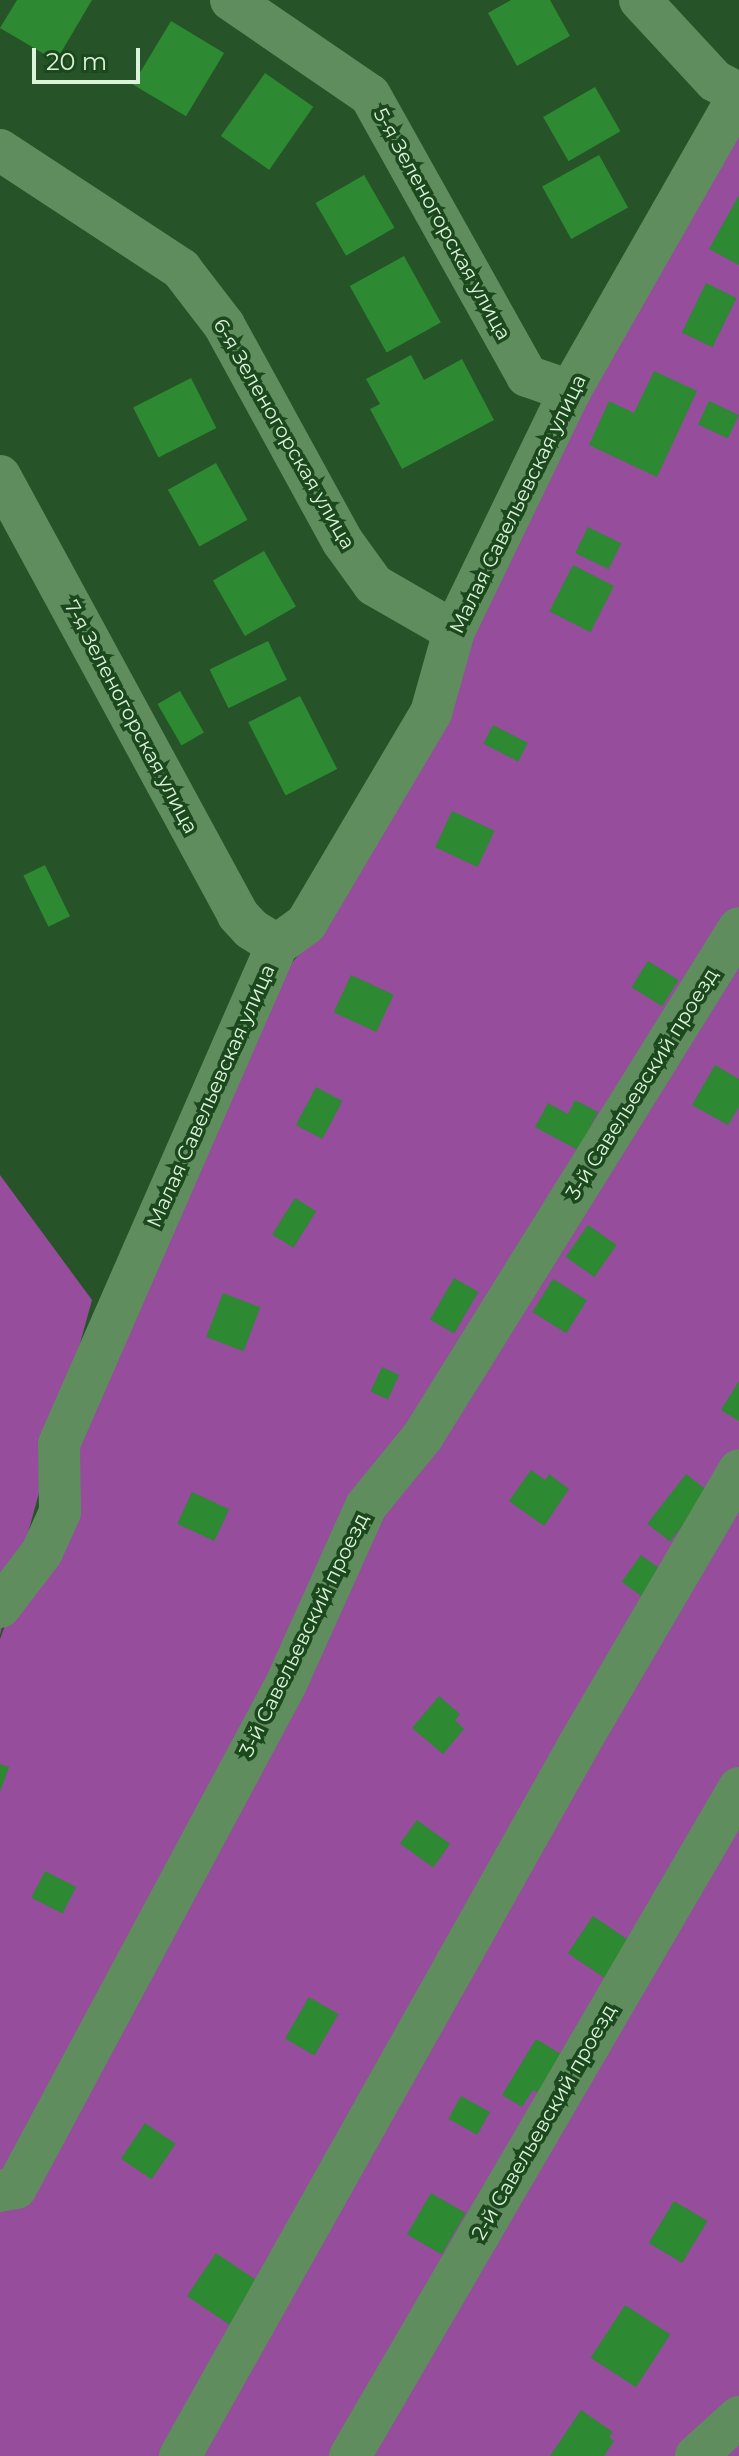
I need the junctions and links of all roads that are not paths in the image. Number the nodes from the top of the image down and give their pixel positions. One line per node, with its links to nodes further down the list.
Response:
1 (231, 0): 5 (street, 5-я Зеленогорская улица)
2 (640, 0): 3 (street)
3 (736, 109): 5 (street, Малая Савельевская улица)
4 (0, 150): 7 (street, 6-я Зеленогорская улица)
5 (570, 391): 7 (street, Малая Савельевская улица)
6 (0, 476): 9 (street, 7-я Зеленогорская улица)
7 (454, 631): 9 (street, Малая Савельевская улица)
8 (739, 928): 13 (street, 3-й Савельевский проезд)
9 (277, 945): 11 (street, Малая Савельевская улица)
10 (739, 1470): 15 (street)
11 (0, 1607)
12 (739, 1788): 16 (street, 2-й Савельевский проезд)
13 (0, 2191)
14 (739, 2417): 17 (street)
15 (180, 2456)
16 (350, 2456)
17 (696, 2456)

